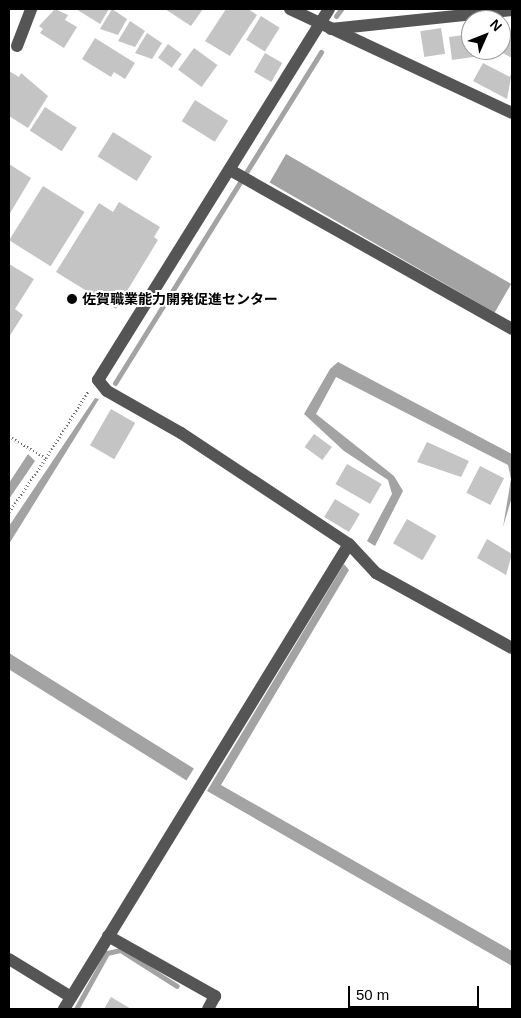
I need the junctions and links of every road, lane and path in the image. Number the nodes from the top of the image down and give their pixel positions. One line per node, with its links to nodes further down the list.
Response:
1 (31, 9): 6 (street)
2 (290, 9): 5 (street)
3 (329, 9): 5 (street)
4 (512, 10): 5 (street)
5 (326, 27): 7 (street); 8 (street)
6 (16, 46)
7 (512, 113)
8 (230, 170): 9 (street); 10 (street)
9 (512, 329)
10 (98, 380): 12 (path); 14 (street)
11 (9, 436): 12 (path)
12 (46, 458): 13 (path)
13 (9, 512)
14 (349, 544): 15 (street); 16 (street)
15 (512, 648)
16 (108, 936): 18 (street); 20 (street)
17 (9, 959): 18 (street)
18 (71, 998): 19 (street)
19 (64, 1009)
20 (208, 1009)

